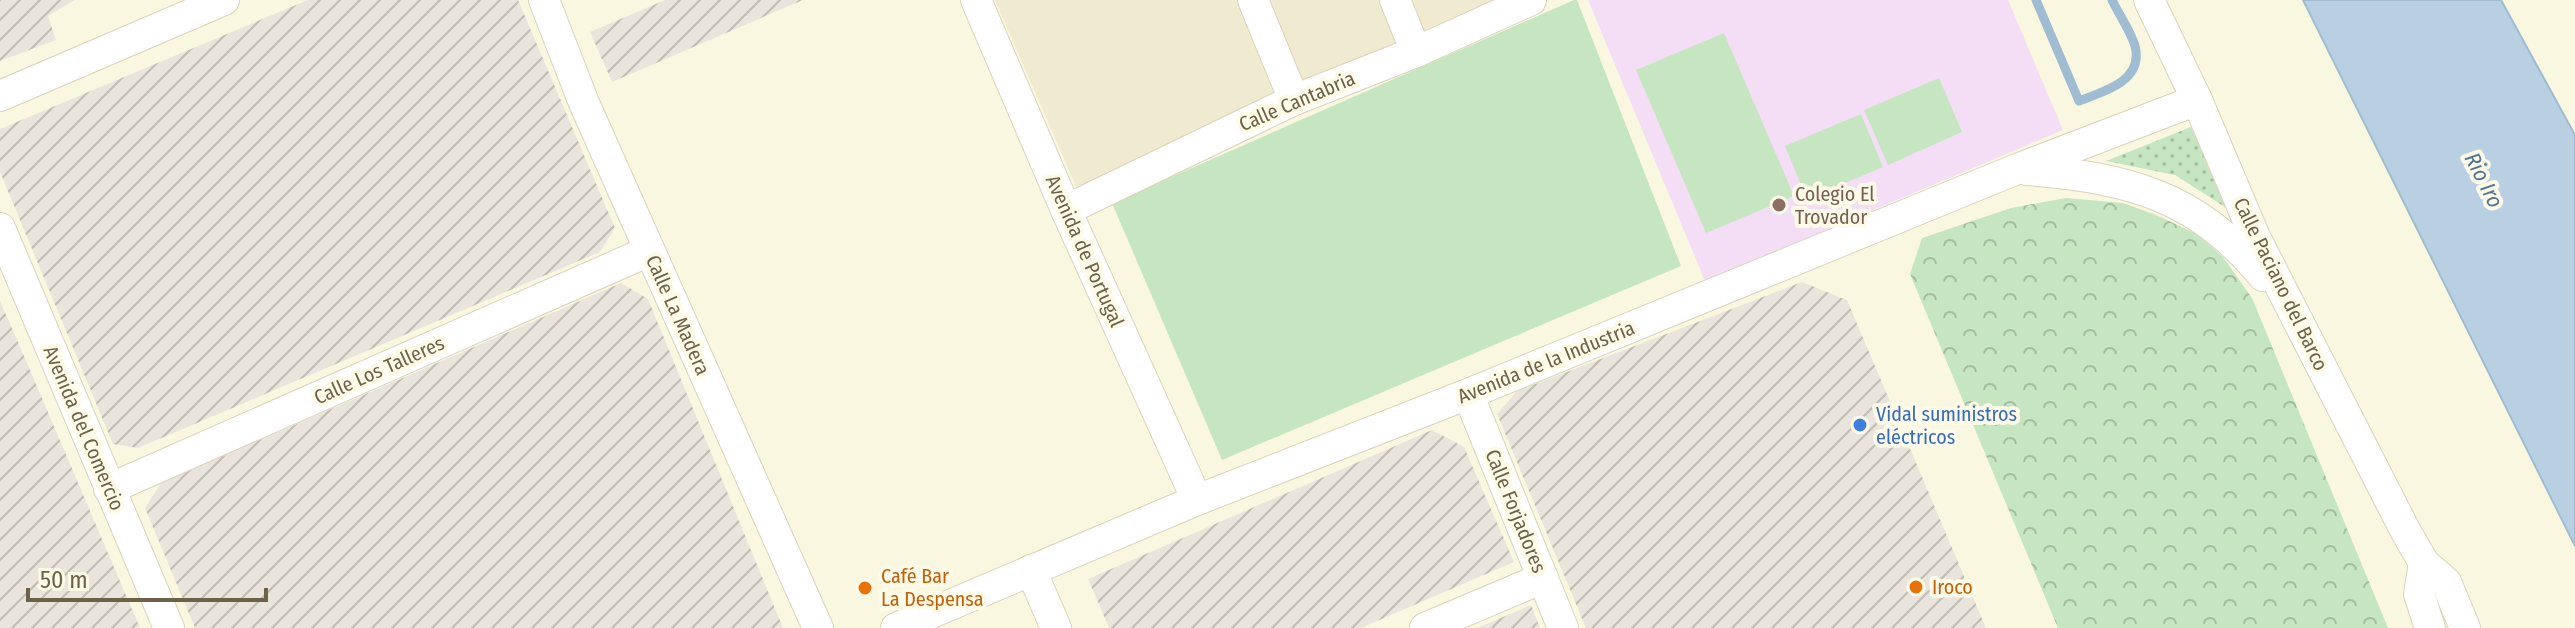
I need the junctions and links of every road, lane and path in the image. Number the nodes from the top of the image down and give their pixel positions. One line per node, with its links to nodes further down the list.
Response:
1 (224, 0): 9 (street)
2 (544, 0): 15 (street, Calle La Madera)
3 (976, 0): 13 (street, Avenida de Portugal)
4 (1253, 0): 10 (street)
5 (1395, 0): 8 (street)
6 (1531, 0): 8 (street, Calle Cantabria)
7 (2149, 0): 11 (street, Calle Paciano del Barco)
8 (1416, 52): 10 (street, Calle Cantabria)
9 (0, 96)
10 (1294, 100): 13 (street, Calle Cantabria)
11 (2197, 100): 12 (street, Avenida de la Industria); 16 (street, Calle Paciano del Barco)
12 (2017, 169): 16 (street); 17 (street, Avenida de la Industria)
13 (1066, 210): 19 (street, Avenida de Portugal)
14 (0, 228): 18 (street, Avenida del Comercio)
15 (649, 251): 18 (street, Calle Los Talleres); 24 (street, Calle La Madera)
16 (2293, 311): 20 (street, Calle Paciano del Barco)
17 (1468, 394): 19 (street, Avenida de la Industria); 22 (street, Calle Forjadores)
18 (109, 489): 23 (street, Avenida del Comercio)
19 (1197, 500): 21 (street, Avenida de la Industria)
20 (2424, 563): 29 (street); 30 (street, Calle Paciano del Barco)
21 (1031, 570): 25 (street, Avenida de la Industria); 26 (street)
22 (1543, 578): 27 (street); 28 (street, Calle Forjadores)
23 (169, 628)
24 (818, 628)
25 (896, 628)
26 (1056, 628)
27 (1425, 628)
28 (1563, 628)
29 (2430, 628)
30 (2465, 628)

